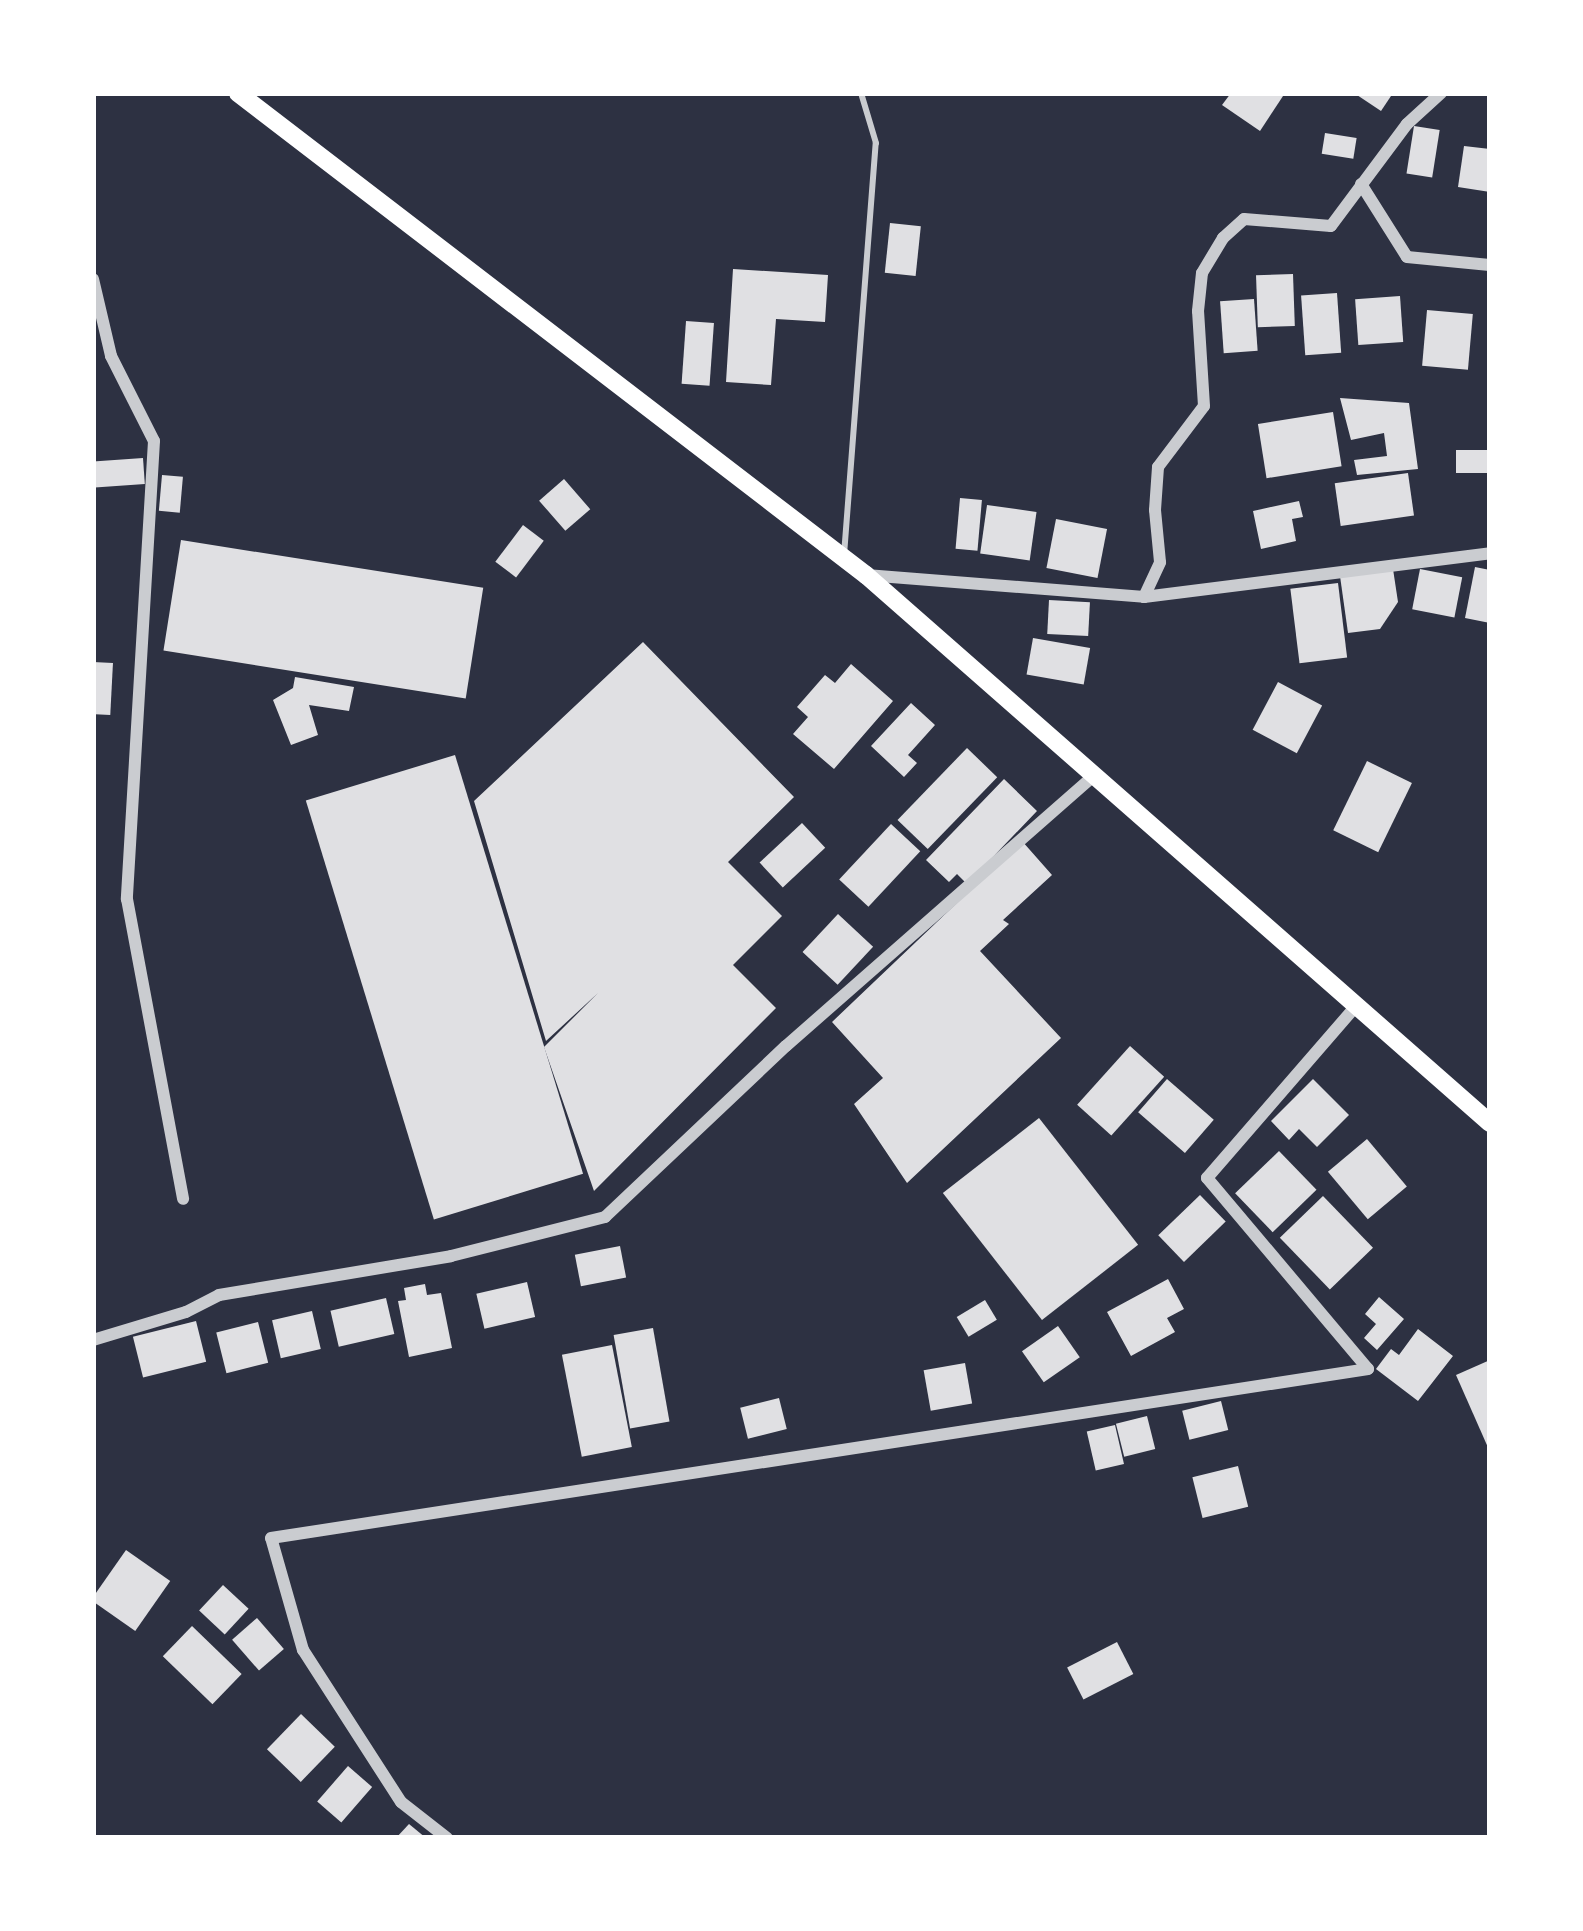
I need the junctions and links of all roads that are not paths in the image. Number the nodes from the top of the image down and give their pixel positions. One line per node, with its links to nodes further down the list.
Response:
1 (238, 93): 8 (main road)
2 (861, 93): 8 (lane)
3 (1441, 93): 4 (street)
4 (1361, 184): 5 (street); 10 (street)
5 (1490, 265)
6 (93, 279): 14 (street)
7 (1490, 553): 10 (street)
8 (844, 558): 9 (main road)
9 (866, 575): 10 (street); 11 (main road)
10 (1144, 597)
11 (1094, 775): 12 (main road); 15 (street)
12 (1356, 1006): 13 (main road); 16 (street)
13 (1490, 1124)
14 (183, 1199)
15 (93, 1340)
16 (447, 1838)

